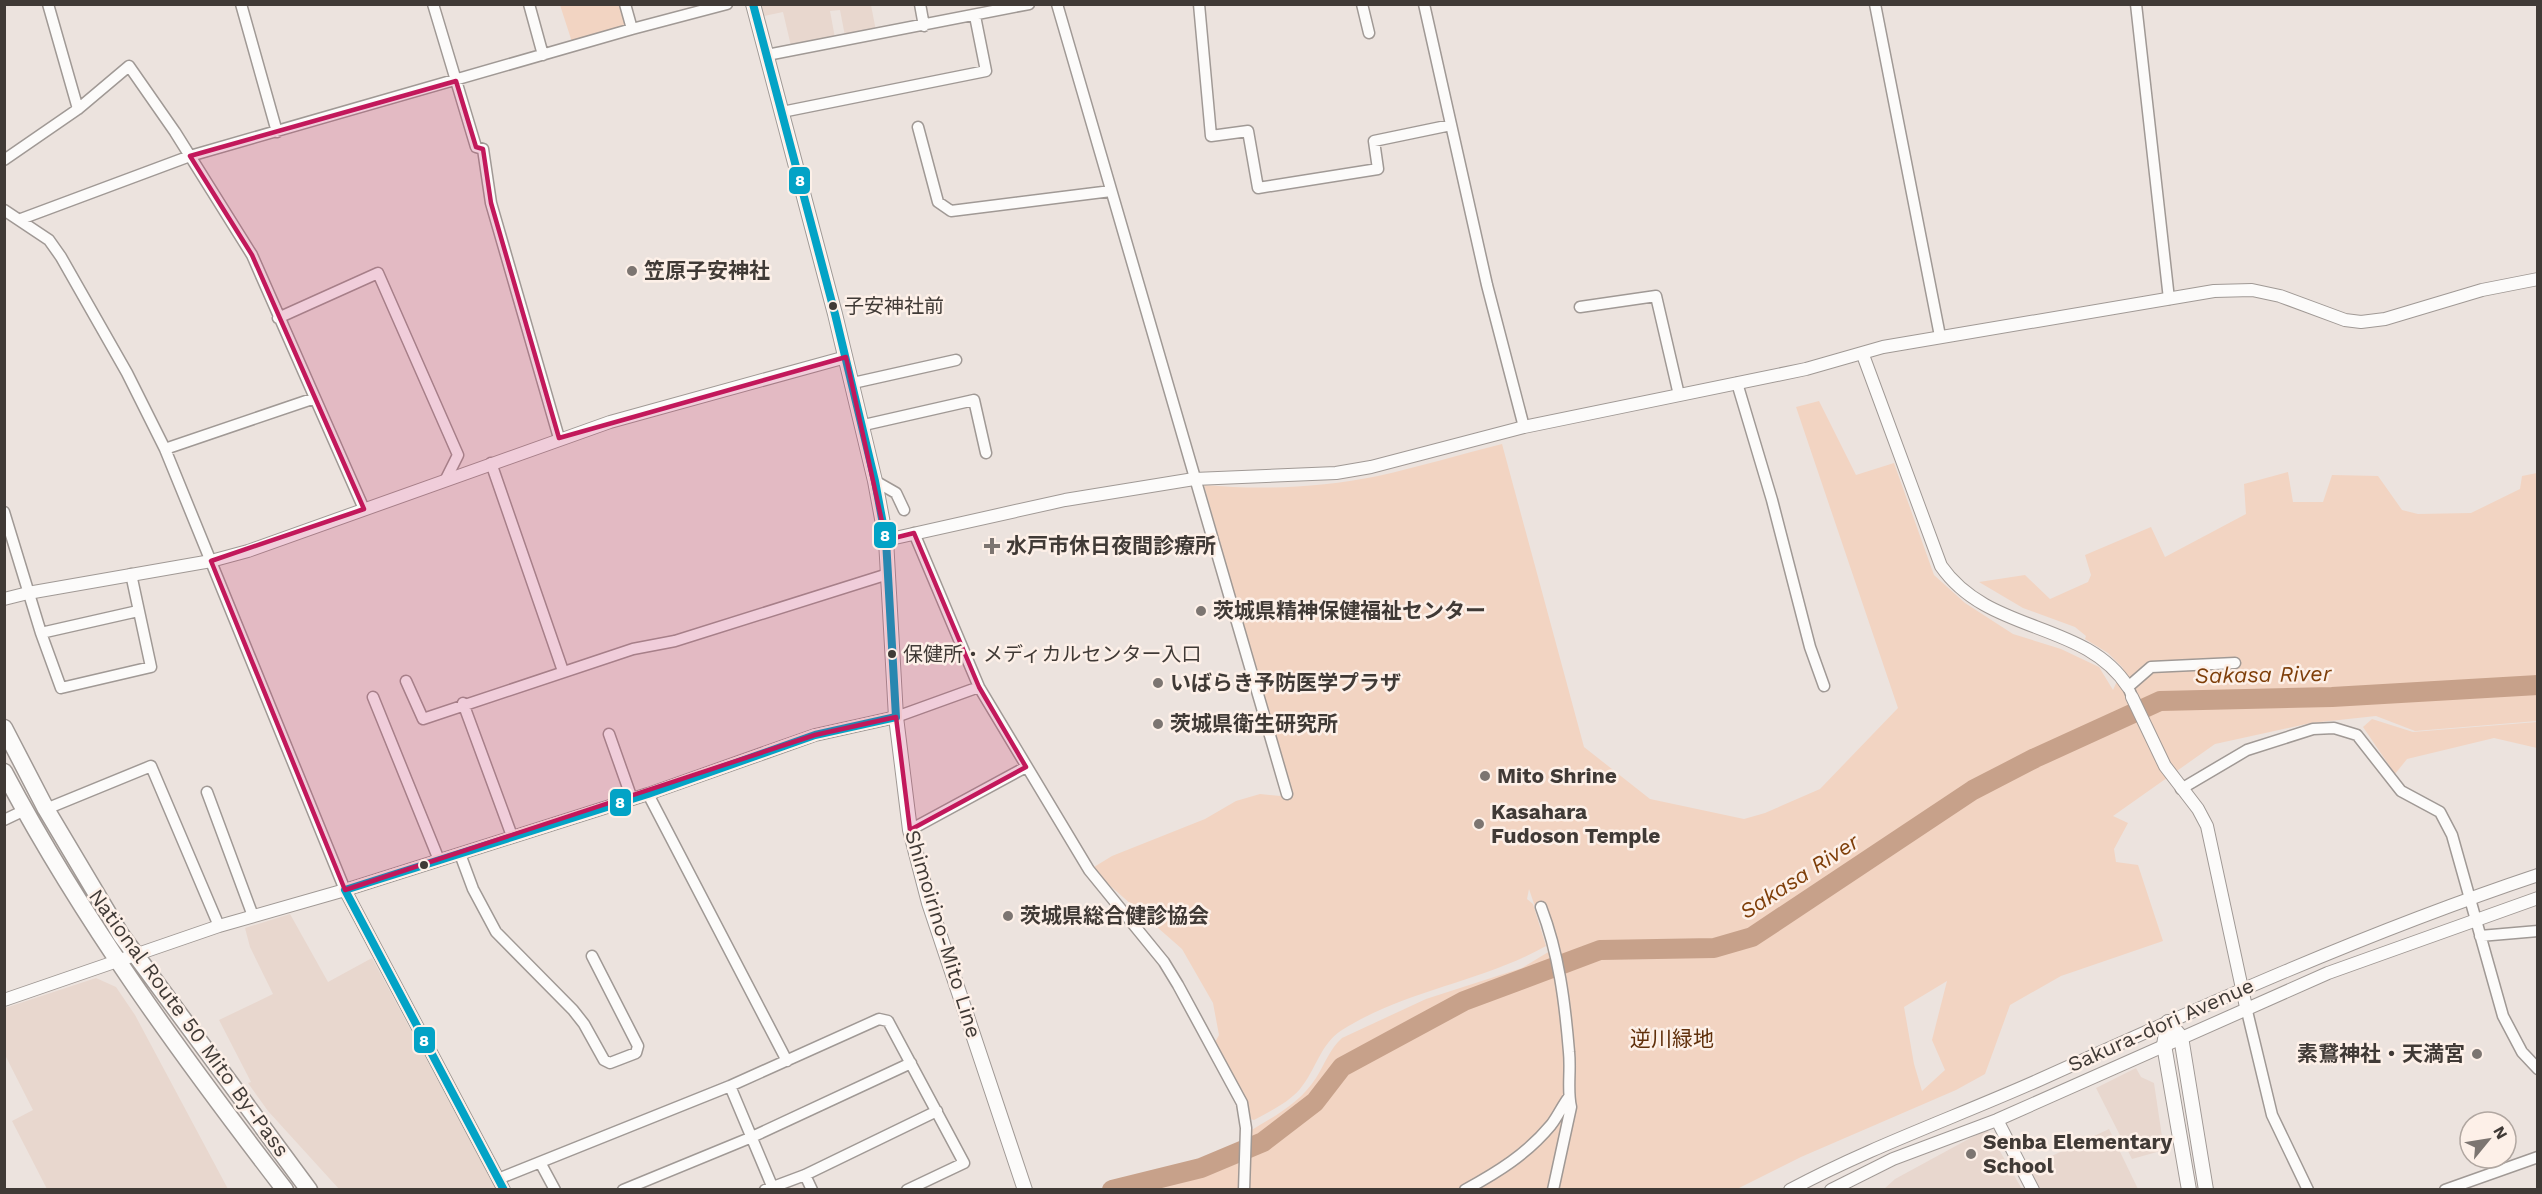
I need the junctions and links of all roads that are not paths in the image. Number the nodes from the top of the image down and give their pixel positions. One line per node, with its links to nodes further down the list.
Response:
1 (48, 4): 23 (street)
2 (241, 4): 27 (street)
3 (433, 4): 22 (street)
4 (529, 4): 20 (street)
5 (625, 4): 18 (street)
6 (727, 4): 18 (street)
7 (753, 4): 21 (main road, Shimoirino-Mito Line)
8 (920, 4): 17 (street)
9 (1029, 4): 16 (street)
10 (1057, 4): 30 (street)
11 (1199, 4): 25 (street)
12 (1362, 4): 19 (street)
13 (1424, 4): 25 (street)
14 (1875, 4): 37 (street)
15 (2136, 4): 34 (street)
16 (975, 16): 17 (street); 24 (street)
17 (924, 26): 21 (street)
18 (632, 29): 20 (street)
19 (1369, 33)
20 (543, 55): 22 (street)
21 (767, 55): 24 (main road, Shimoirino-Mito Line)
22 (456, 81): 27 (street); 47 (street)
23 (78, 109): 28 (street); 29 (street)
24 (782, 111): 39 (main road, Shimoirino-Mito Line)
25 (1451, 125): 46 (street)
26 (918, 127): 30 (street)
27 (277, 132): 28 (street)
28 (190, 156): 32 (street); 36 (street)
29 (4, 160)
30 (1111, 191): 52 (street)
31 (5, 211): 32 (street)
32 (21, 219): 48 (street)
33 (2538, 279): 34 (street)
34 (2169, 299): 37 (street)
35 (1580, 307): 43 (street)
36 (278, 318): 44 (street); 51 (street)
37 (1940, 336): 38 (street)
38 (1863, 355): 42 (street); 71 (street)
39 (846, 357): 41 (main road, Shimoirino-Mito Line); 47 (street)
40 (956, 360): 41 (street)
41 (853, 383): 45 (main road, Shimoirino-Mito Line)
42 (1737, 383): 43 (street); 69 (street)
43 (1679, 395): 46 (street)
44 (315, 398): 48 (street); 54 (street)
45 (864, 424): 49 (street); 53 (main road, Shimoirino-Mito Line)
46 (1524, 427): 52 (street)
47 (559, 438): 50 (street)
48 (165, 449): 59 (street)
49 (986, 453)
50 (491, 463): 51 (street); 67 (street)
51 (446, 479): 54 (street)
52 (1194, 479): 57 (street); 82 (street)
53 (875, 481): 55 (street); 58 (main road, Shimoirino-Mito Line)
54 (364, 509): 59 (street)
55 (904, 510)
56 (4, 513): 62 (street)
57 (914, 533): 58 (street); 70 (street)
58 (886, 540): 61 (main road, Shimoirino-Mito Line)
59 (211, 561): 60 (street); 92 (street)
60 (131, 574): 62 (street); 64 (street)
61 (888, 574): 67 (street); 74 (main road, Shimoirino-Mito Line)
62 (28, 592): 63 (street); 65 (street)
63 (4, 600)
64 (138, 611): 65 (street); 65 (street)
65 (41, 633)
66 (2235, 663): 71 (street)
67 (563, 671): 73 (street)
68 (406, 681): 73 (street)
69 (1824, 686)
70 (979, 687): 74 (street); 77 (street)
71 (2130, 692): 79 (street)
72 (373, 697): 90 (street)
73 (463, 704): 88 (street)
74 (896, 717): 81 (street); 87 (main road, Shimoirino-Mito Line)
75 (4, 728): 84 (highway, National Route 50 Mito By-Pass)
76 (609, 734): 83 (street)
77 (1026, 767): 87 (street); 134 (street)
78 (4, 771): 85 (highway, National Route 50 Mito By-Pass)
79 (2181, 789): 93 (street); 104 (street)
80 (207, 792): 96 (street)
81 (648, 794): 83 (street); 110 (street)
82 (1287, 794)
83 (632, 799): 88 (street)
84 (46, 809): 98 (street); 101 (highway, National Route 50 Mito By-Pass)
85 (25, 810): 86 (street); 103 (highway, National Route 50 Mito By-Pass)
86 (4, 820)
87 (910, 830): 133 (main road, Shimoirino-Mito Line)
88 (512, 837): 89 (street)
89 (460, 854): 90 (street); 102 (street)
90 (439, 860): 92 (street)
91 (2538, 875): 93 (street, Sakura-dori Avenue)
92 (345, 890): 96 (street); 123 (street)
93 (2470, 897): 97 (street); 104 (street, Sakura-dori Avenue)
94 (2538, 898): 97 (street, Sakura-dori Avenue)
95 (1541, 908): 114 (street)
96 (253, 916): 98 (street)
97 (2476, 918): 100 (street); 106 (street, Sakura-dori Avenue)
98 (219, 926): 101 (street)
99 (2538, 931): 100 (street)
100 (2480, 936): 112 (street)
101 (135, 956): 103 (street); 118 (highway, National Route 50 Mito By-Pass)
102 (592, 956)
103 (118, 962): 105 (street); 121 (highway, National Route 50 Mito By-Pass)
104 (2241, 989): 106 (street); 107 (street, Sakura-dori Avenue)
105 (4, 1000)
106 (2246, 1007): 108 (street, Sakura-dori Avenue); 142 (street)
107 (2168, 1022): 108 (main road); 109 (main road); 137 (street, Sakura-dori Avenue)
108 (2181, 1037): 109 (street, Sakura-dori Avenue); 141 (main road)
109 (2164, 1046): 116 (street, Sakura-dori Avenue); 140 (main road)
110 (787, 1061): 111 (street); 113 (street)
111 (911, 1063): 115 (street); 117 (street)
112 (2538, 1069)
113 (730, 1086): 117 (street); 120 (street)
114 (1569, 1096): 135 (street); 136 (street)
115 (938, 1111): 122 (street); 132 (street)
116 (1997, 1120): 138 (street, Sakura-dori Avenue); 139 (street)
117 (752, 1137): 124 (street); 130 (street)
118 (280, 1151): 127 (highway, National Route 50 Mito By-Pass); 128 (highway)
119 (2538, 1157): 143 (street)
120 (541, 1164): 123 (street); 129 (street)
121 (267, 1166): 125 (highway); 126 (highway, National Route 50 Mito By-Pass)
122 (805, 1175): 124 (street); 131 (street)
123 (501, 1184)
124 (769, 1188)
125 (277, 1190)
126 (285, 1190)
127 (309, 1190)
128 (319, 1190)
129 (555, 1190)
130 (622, 1190)
131 (812, 1190)
132 (907, 1190)
133 (1025, 1190)
134 (1244, 1190)
135 (1465, 1190)
136 (1554, 1190)
137 (1790, 1190)
138 (1831, 1190)
139 (2033, 1190)
140 (2189, 1190)
141 (2206, 1190)
142 (2308, 1190)
143 (2445, 1190)

